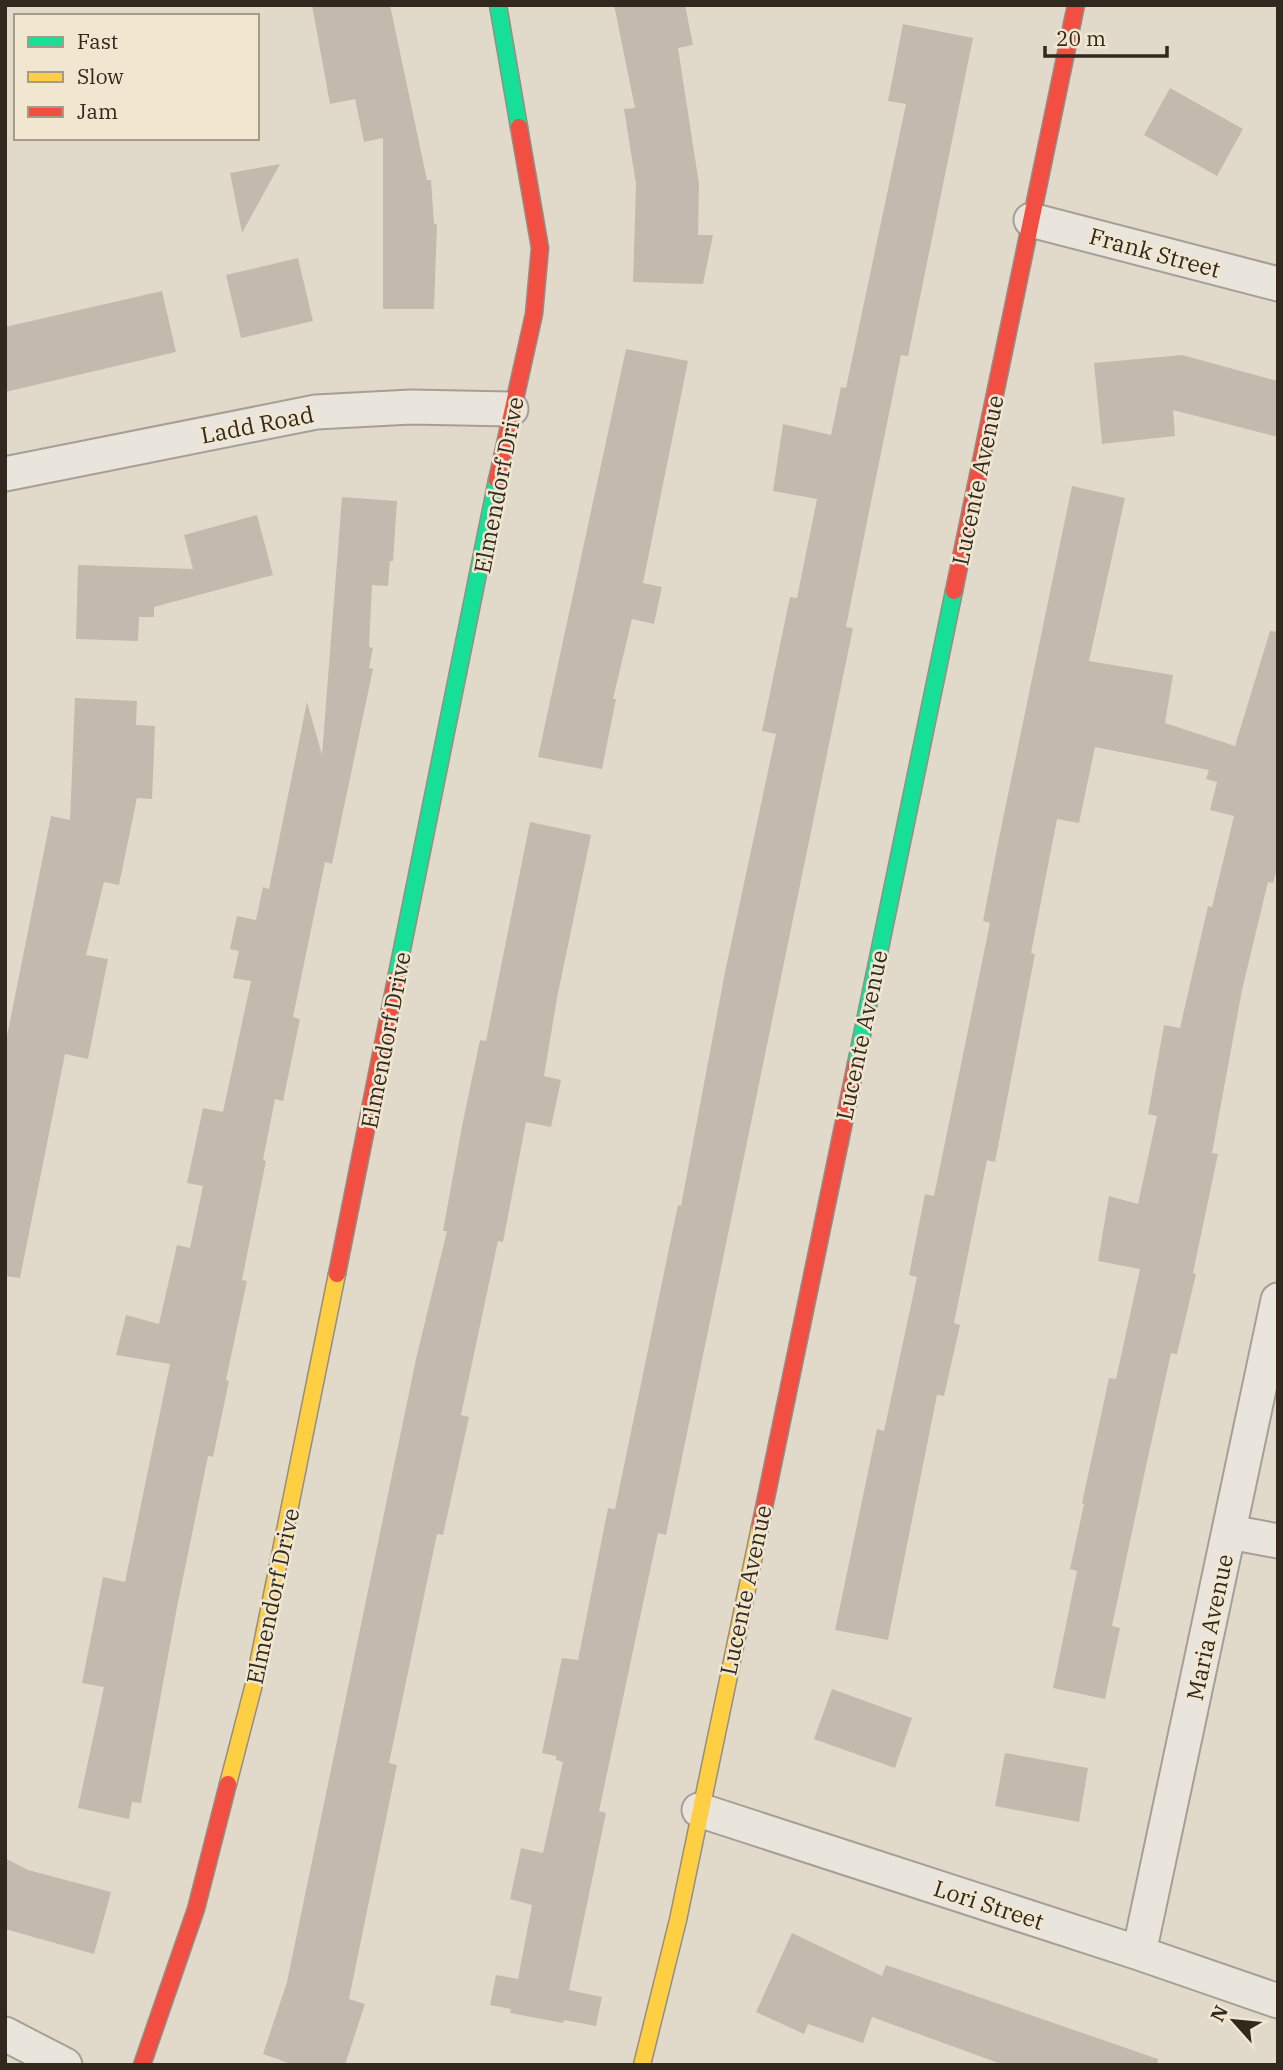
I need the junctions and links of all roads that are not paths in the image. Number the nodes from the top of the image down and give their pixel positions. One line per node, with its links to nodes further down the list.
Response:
1 (498, 5): 5 (street, Elmendorf Drive)
2 (1076, 5): 3 (street, Lucente Avenue)
3 (1031, 220): 4 (street, Frank Street); 10 (street, Lucente Avenue)
4 (1278, 284)
5 (511, 409): 6 (street, Ladd Road); 15 (street, Elmendorf Drive)
6 (5, 474)
7 (1278, 1300): 8 (street, Maria Avenue)
8 (1230, 1532): 9 (street); 11 (street, Maria Avenue)
9 (1278, 1541)
10 (699, 1810): 11 (street, Lori Street); 16 (street, Lucente Avenue)
11 (1139, 1953): 12 (street, Lori Street)
12 (1278, 2001)
13 (5, 2034): 14 (street)
14 (65, 2065)
15 (142, 2065)
16 (642, 2065)

